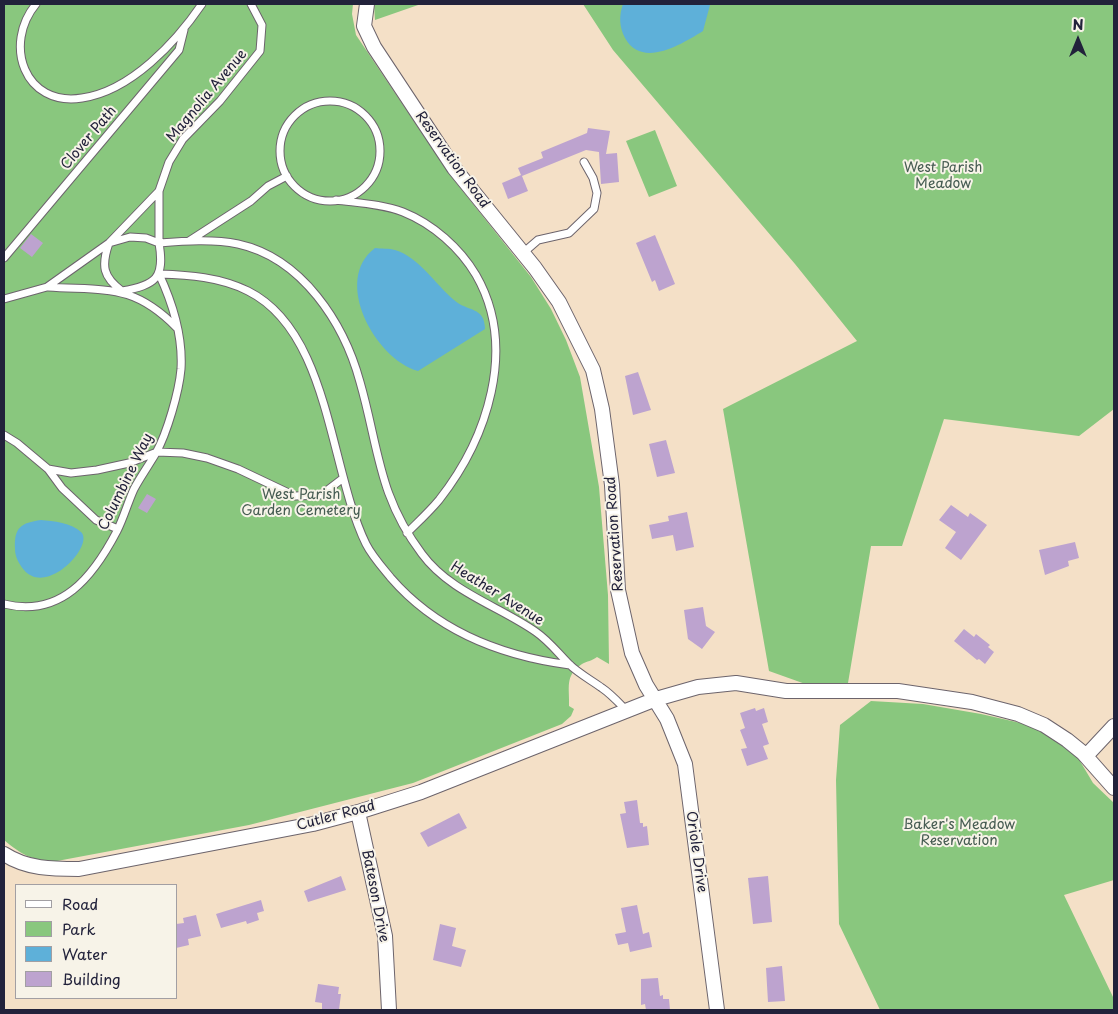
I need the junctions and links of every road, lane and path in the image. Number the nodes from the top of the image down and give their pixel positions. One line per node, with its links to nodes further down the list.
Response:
1 (36, 4): 5 (lane)
2 (202, 4): 5 (lane)
3 (251, 4): 8 (lane, Magnolia Avenue)
4 (367, 4): 13 (street, Reservation Road)
5 (184, 29): 14 (lane, Clover Path)
6 (584, 162): 13 (lane)
7 (287, 176): 9 (lane); 9 (lane); 10 (lane)
8 (159, 190): 11 (lane, Magnolia Avenue); 12 (lane)
9 (336, 200): 25 (lane)
10 (189, 241): 12 (lane, Heather Avenue); 25 (lane, Heather Avenue)
11 (109, 243): 12 (lane); 16 (lane, Magnolia Avenue); 17 (lane)
12 (159, 243): 15 (lane)
13 (523, 252): 28 (street, Reservation Road)
14 (4, 258)
15 (159, 274): 17 (lane); 19 (lane, Columbine Way); 23 (lane)
16 (48, 287): 17 (lane); 18 (lane, Magnolia Avenue)
17 (122, 292): 19 (lane)
18 (4, 299)
19 (178, 329): 21 (lane, Columbine Way)
20 (4, 435): 22 (lane)
21 (157, 452): 22 (lane); 23 (lane); 24 (lane, Columbine Way)
22 (48, 469): 24 (lane)
23 (342, 479): 27 (lane)
24 (118, 529): 26 (lane, Columbine Way)
25 (407, 533): 27 (lane, Heather Avenue)
26 (4, 604)
27 (570, 665): 29 (lane, Heather Avenue)
28 (656, 699): 29 (street, Cutler Road); 31 (street); 36 (street, Oriole Drive)
29 (628, 711): 33 (street, Cutler Road)
30 (1114, 726): 31 (street)
31 (1086, 756): 32 (street)
32 (1114, 788)
33 (358, 812): 34 (street, Cutler Road); 35 (street, Bateson Drive)
34 (4, 854)
35 (389, 1010)
36 (717, 1010)

